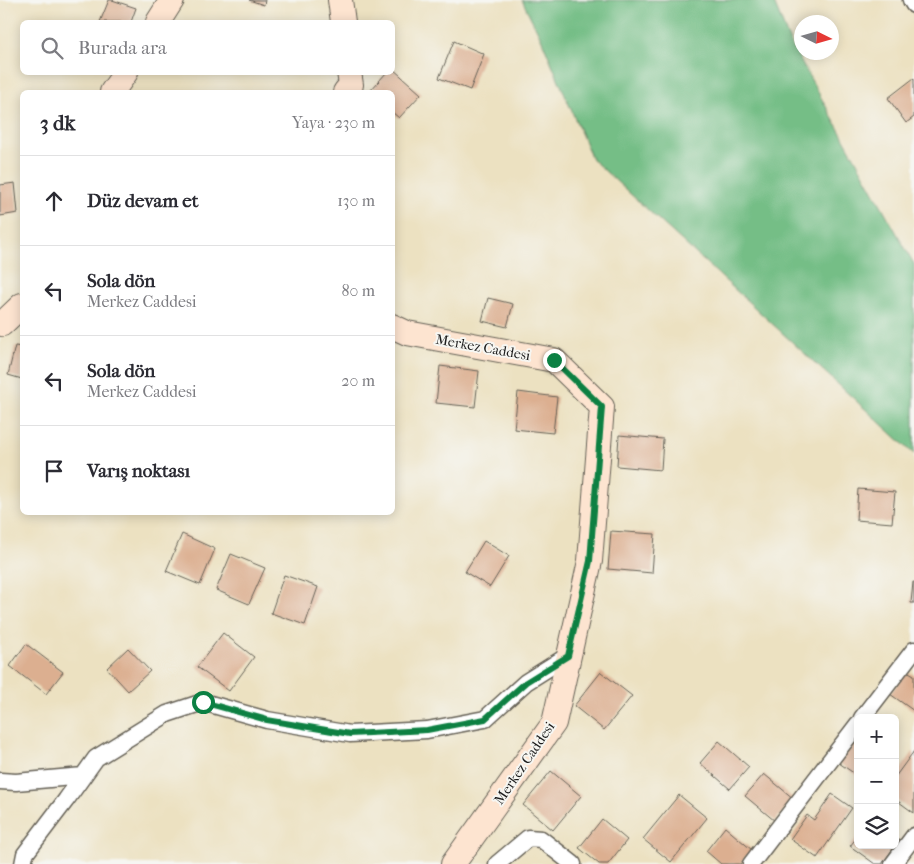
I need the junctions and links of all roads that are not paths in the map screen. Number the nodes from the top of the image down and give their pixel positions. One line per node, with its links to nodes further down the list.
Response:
1 (172, 0): 5 (street)
2 (340, 0): 6 (street)
3 (911, 0): 4 (street)
4 (914, 5)
5 (159, 20)
6 (343, 20)
7 (124, 75): 9 (street)
8 (349, 75): 10 (street)
9 (113, 90)
10 (346, 90)
11 (20, 307): 12 (street)
12 (0, 323)
13 (395, 328): 15 (street, Merkez Caddesi)
14 (914, 650): 16 (street)
15 (568, 656): 18 (street); 22 (street, Merkez Caddesi)
16 (865, 714)
17 (854, 729): 25 (street)
18 (83, 776): 19 (street); 21 (street)
19 (0, 781)
20 (914, 836): 26 (street)
21 (23, 864)
22 (453, 864)
23 (498, 864): 24 (street)
24 (573, 864)
25 (751, 864)
26 (893, 864)

